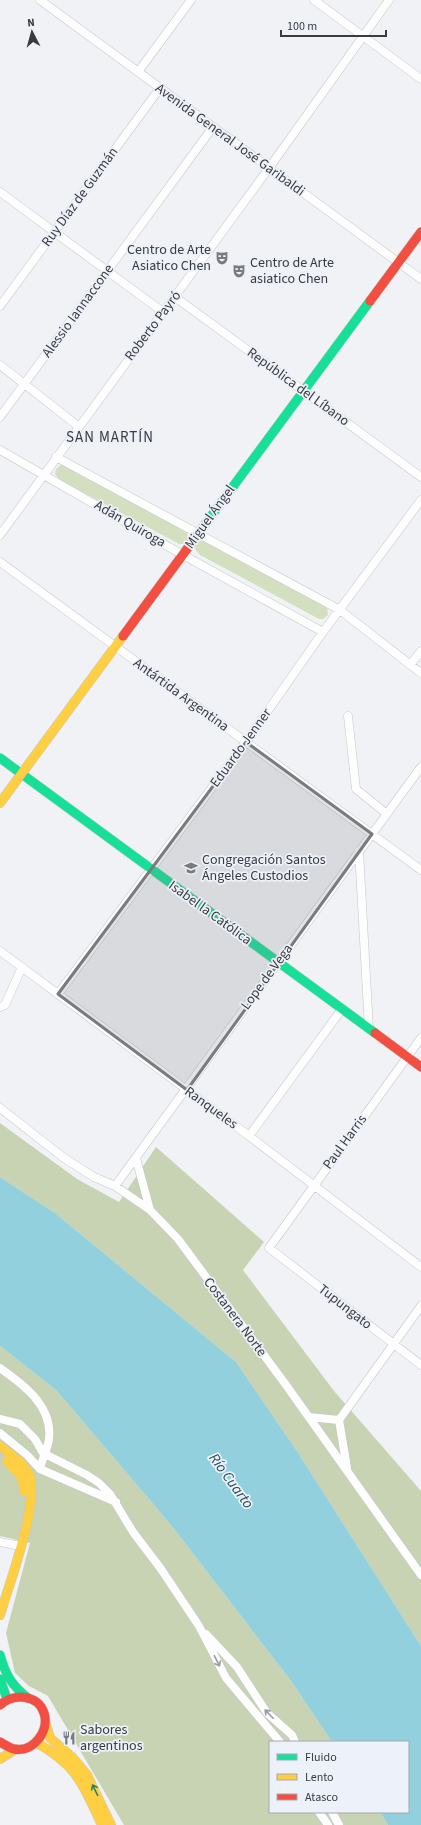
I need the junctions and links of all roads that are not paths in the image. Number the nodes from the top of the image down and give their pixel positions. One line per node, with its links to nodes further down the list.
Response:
1 (40, 0): 6 (street, Avenida General José Garibaldi)
2 (191, 0): 6 (street)
3 (314, 0): 5 (street)
4 (388, 0): 5 (street, Roberto Payró)
5 (362, 36): 7 (street); 10 (street, Roberto Payró)
6 (138, 72): 8 (street, Avenida General José Garibaldi)
7 (421, 79)
8 (160, 88): 9 (street, Avenida General José Garibaldi); 12 (street, Ruy Díaz de Guzmán)
9 (213, 127): 10 (street, Avenida General José Garibaldi); 15 (street, Alessio Iannaccone)
10 (269, 168): 14 (street, Avenida General José Garibaldi); 17 (street, Roberto Payró)
11 (0, 192): 12 (street)
12 (55, 231): 15 (street); 18 (street, Ruy Díaz de Guzmán)
13 (421, 232): 14 (main road, Miguel Ángel)
14 (398, 262): 16 (street, Avenida General José Garibaldi); 22 (main road, Miguel Ángel)
15 (107, 270): 19 (street); 21 (street, Alessio Iannaccone)
16 (421, 279)
17 (175, 297): 19 (street, Roberto Payró); 22 (street, República del Líbano)
18 (0, 306)
19 (163, 312): 24 (street, Roberto Payró)
20 (0, 365): 21 (street)
21 (25, 383): 23 (street, Alessio Iannaccone); 24 (street)
22 (304, 391): 28 (street, República del Líbano); 30 (main road, Miguel Ángel)
23 (0, 418)
24 (78, 426): 26 (street, Roberto Payró)
25 (0, 450): 27 (street, Adán Quiroga)
26 (56, 457): 27 (street, Roberto Payró); 30 (street, Adán Quiroga)
27 (43, 474): 31 (street, Roberto Payró); 32 (street, Adán Quiroga)
28 (421, 477)
29 (421, 500): 34 (street, Eduardo Jenner)
30 (199, 533): 32 (main road, Miguel Ángel); 34 (street, Adán Quiroga)
31 (0, 535)
32 (183, 555): 35 (street, Adán Quiroga); 36 (main road, Miguel Ángel)
33 (0, 562): 36 (street, Antártida Argentina)
34 (340, 610): 35 (street, Eduardo Jenner); 38 (street, Adán Quiroga)
35 (323, 632): 41 (street, Eduardo Jenner)
36 (115, 646): 41 (street, Antártida Argentina); 44 (main road, Miguel Ángel)
37 (421, 651): 38 (street)
38 (410, 665): 39 (street, Adán Quiroga)
39 (421, 673)
40 (348, 716): 46 (street)
41 (246, 742): 47 (street, Antártida Argentina); 49 (street, Eduardo Jenner)
42 (0, 758): 44 (main road, Isabel la Católica)
43 (421, 767): 46 (street, Lope de Vega)
44 (22, 774): 45 (main road, Miguel Ángel); 49 (main road, Isabel la Católica)
45 (0, 803)
46 (387, 814): 47 (street, Lope de Vega)
47 (372, 834): 48 (street, Lope de Vega); 50 (street, Antártida Argentina)
48 (359, 851): 52 (street, Lope de Vega); 57 (street)
49 (151, 869): 52 (main road, Isabel la Católica); 54 (street, Eduardo Jenner)
50 (421, 870)
51 (0, 951): 53 (street, Ranqueles)
52 (278, 962): 56 (main road, Isabel la Católica); 61 (street, Lope de Vega)
53 (22, 967): 54 (street, Ranqueles); 55 (street)
54 (58, 994): 61 (street, Ranqueles)
55 (0, 1007)
56 (342, 1009): 57 (main road, Isabel la Católica); 63 (street)
57 (369, 1029): 59 (main road, Isabel la Católica)
58 (421, 1038): 59 (street, Paul Harris)
59 (407, 1057): 60 (main road, Isabel la Católica); 66 (street, Paul Harris)
60 (421, 1068)
61 (187, 1090): 63 (street, Ranqueles); 64 (street, Lope de Vega)
62 (0, 1108): 65 (street, Costanera Norte)
63 (249, 1136): 66 (street, Ranqueles)
64 (136, 1158): 65 (street, Lope de Vega); 67 (street)
65 (115, 1186): 67 (street, Costanera Norte)
66 (313, 1186): 68 (street, Paul Harris); 69 (street, Ranqueles)
67 (150, 1210): 74 (street, Costanera Norte)
68 (270, 1248): 71 (street, Tupungato)
69 (421, 1267)
70 (421, 1306): 71 (street)
71 (393, 1344): 72 (street, Tupungato); 76 (street)
72 (421, 1365)
73 (0, 1368): 79 (street)
74 (308, 1417): 76 (street); 82 (street, Costanera Norte)
75 (0, 1420): 79 (street)
76 (339, 1420): 82 (street)
77 (0, 1434): 81 (street)
78 (0, 1446): 85 (main road)
79 (43, 1453): 81 (street); 83 (street)
80 (0, 1455): 85 (main road)
81 (40, 1469): 83 (street)
82 (347, 1471): 86 (street, Costanera Norte)
83 (116, 1502): 89 (street)
84 (0, 1542): 85 (street)
85 (16, 1545): 87 (main road); 88 (main road)
86 (421, 1575)
87 (0, 1589)
88 (0, 1615)
89 (199, 1626): 95 (street, one-way to 95); 96 (street, one-way to 89)
90 (0, 1655): 92 (main road)
91 (0, 1679): 93 (main road)
92 (28, 1698): 93 (main road); 94 (main road)
93 (2, 1702)
94 (46, 1724): 98 (main road); 104 (main road, one-way to 94)
95 (279, 1741)
96 (295, 1741)
97 (0, 1742): 99 (main road)
98 (37, 1743): 99 (main road); 103 (main road)
99 (16, 1750): 100 (main road)
100 (0, 1760)
101 (320, 1813): 105 (street)
102 (333, 1813): 106 (street)
103 (102, 1825)
104 (112, 1825)
105 (328, 1825)
106 (339, 1825)

